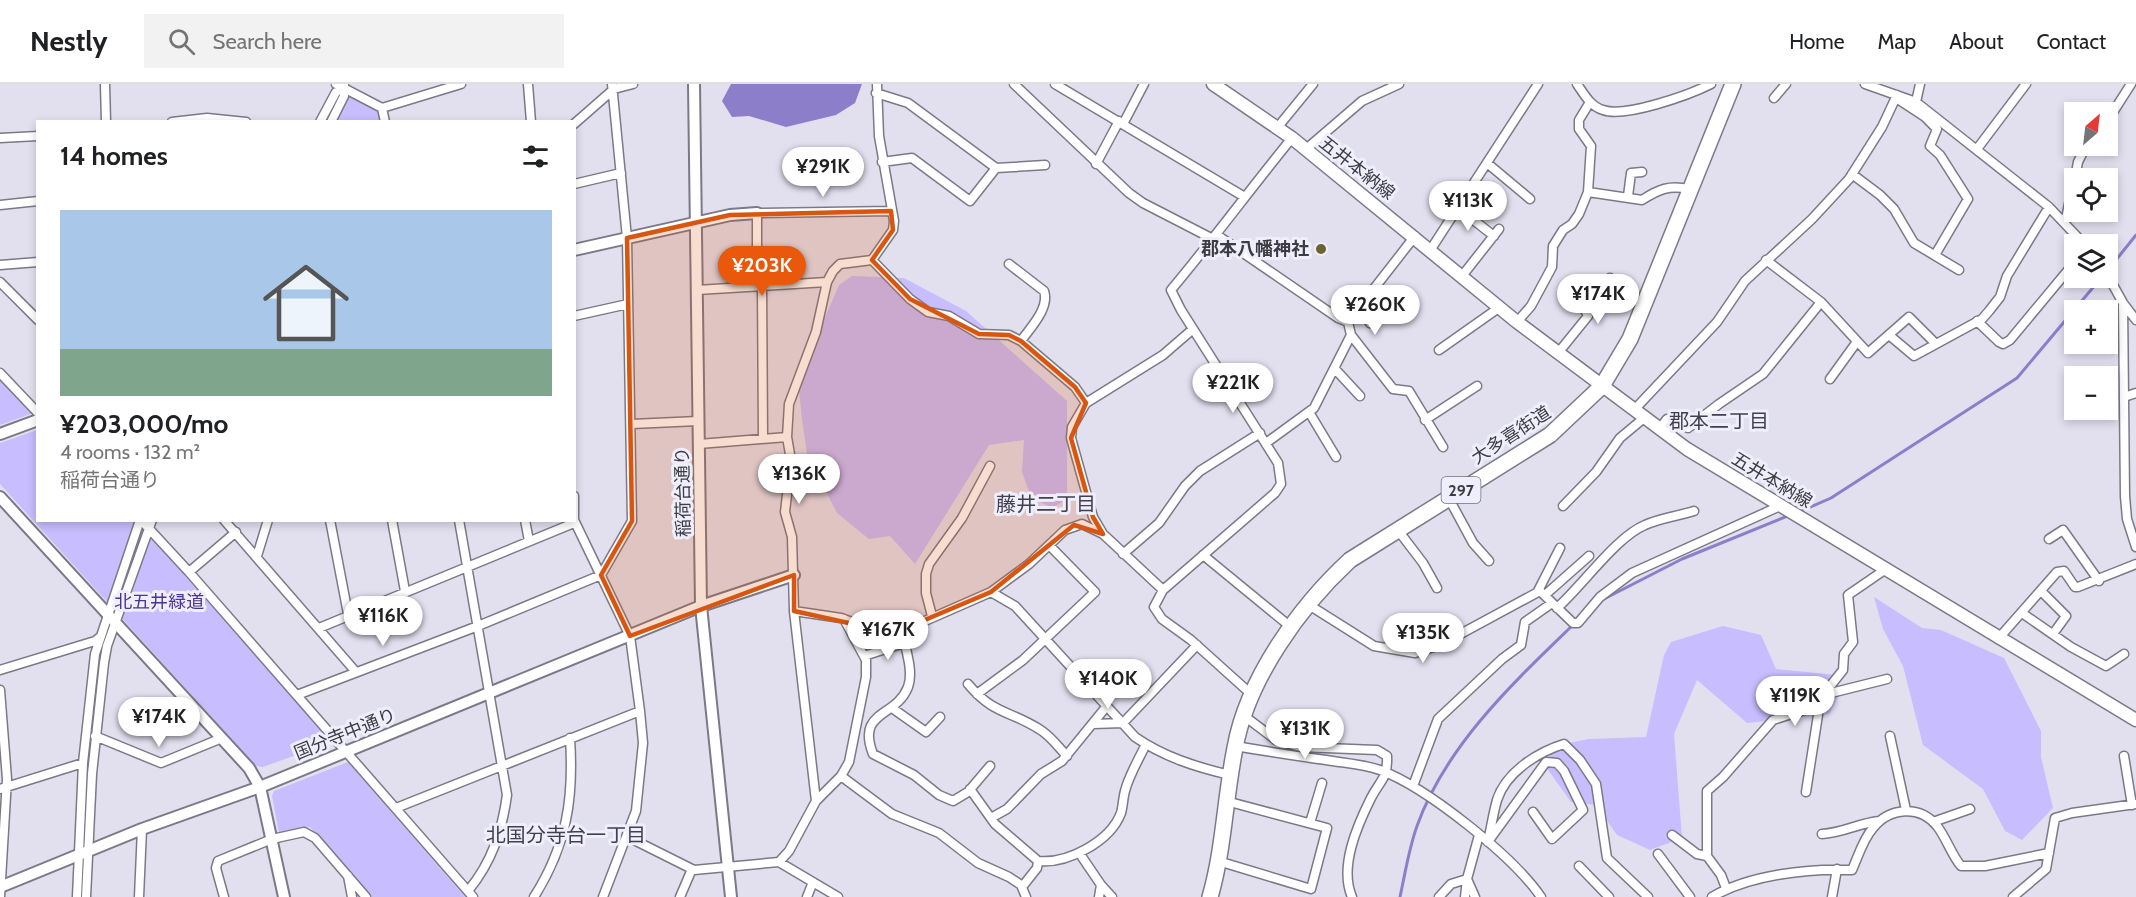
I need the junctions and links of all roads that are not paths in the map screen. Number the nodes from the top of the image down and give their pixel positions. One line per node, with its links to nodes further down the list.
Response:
1 (105, 84): 30 (street)
2 (461, 84): 29 (street)
3 (528, 84): 36 (street)
4 (633, 84): 22 (street)
5 (694, 84): 65 (street, 稲荷台通り)
6 (1014, 84): 47 (street)
7 (1055, 84): 38 (street)
8 (1144, 84): 38 (street)
9 (1213, 84): 39 (main road, 五井本納線)
10 (1312, 84): 39 (street)
11 (1399, 84): 43 (street)
12 (1538, 84): 46 (street)
13 (1577, 84): 26 (street)
14 (1711, 84): 26 (street)
15 (1733, 84): 54 (highway, 大多喜街道 / 297)
16 (1786, 84): 25 (street)
17 (1865, 84): 24 (street)
18 (1920, 84): 27 (street)
19 (2026, 84): 44 (street)
20 (2131, 84): 28 (street)
21 (341, 85): 29 (street); 33 (street); 34 (street)
22 (613, 87): 37 (street); 51 (street)
23 (876, 88): 45 (street); 49 (street)
24 (1897, 96): 27 (street); 52 (street); 73 (street)
25 (1774, 98)
26 (1590, 102): 55 (street)
27 (1916, 102): 44 (street)
28 (2118, 104)
29 (382, 108): 35 (street)
30 (106, 120)
31 (189, 120): 32 (street)
32 (226, 120)
33 (321, 120)
34 (332, 120)
35 (385, 120)
36 (531, 120)
37 (576, 122)
38 (1121, 122): 47 (street); 56 (street)
39 (1277, 128): 42 (main road, 五井本納線)
40 (36, 136): 41 (street)
41 (0, 138)
42 (1292, 138): 43 (main road, 五井本納線); 56 (street)
43 (1305, 150): 68 (main road, 五井本納線)
44 (1977, 150): 61 (street)
45 (882, 162): 49 (street); 63 (street)
46 (1487, 163): 58 (street); 62 (street)
47 (1096, 164): 69 (street)
48 (1045, 165): 49 (street)
49 (996, 168)
50 (1642, 172): 57 (street)
51 (621, 173): 53 (street); 70 (street)
52 (1852, 174): 73 (street); 75 (street)
53 (576, 184)
54 (1689, 189): 57 (street); 112 (highway, 大多喜街道 / 297)
55 (1588, 192): 57 (street); 99 (street)
56 (1243, 196): 69 (street)
57 (1628, 196)
58 (1530, 199)
59 (36, 201): 60 (street)
60 (0, 205)
61 (2049, 207): 66 (street); 97 (street)
62 (1458, 208): 71 (street); 80 (street)
63 (891, 211): 64 (street); 74 (street)
64 (757, 213): 65 (street); 85 (street)
65 (696, 223): 70 (street); 87 (street, 稲荷台通り)
66 (2065, 223): 67 (street)
67 (2075, 234)
68 (1415, 236): 71 (main road, 五井本納線); 91 (street)
69 (1215, 237): 98 (street); 100 (street)
70 (627, 238): 72 (street); 90 (street)
71 (1431, 249): 80 (main road, 五井本納線)
72 (576, 250)
73 (1935, 255): 79 (street)
74 (872, 260): 84 (street); 103 (street)
75 (1766, 260): 88 (street); 119 (street)
76 (36, 262): 78 (street)
77 (1009, 264): 103 (street)
78 (0, 265)
79 (1959, 270)
80 (1462, 276): 93 (main road, 五井本納線)
81 (2064, 276): 97 (street)
82 (1610, 278): 107 (street)
83 (0, 282): 95 (street)
84 (827, 282): 85 (street); 127 (street)
85 (759, 284): 87 (street); 128 (street)
86 (2114, 288): 89 (street)
87 (697, 290): 122 (street, 稲荷台通り)
88 (1821, 302): 104 (street); 124 (street)
89 (2122, 303): 96 (street); 115 (street)
90 (628, 304): 94 (street); 123 (street)
91 (1359, 306): 92 (street); 98 (street)
92 (1404, 306)
93 (1500, 307): 99 (main road, 五井本納線); 106 (street)
94 (576, 316)
95 (36, 318)
96 (2136, 320)
97 (1977, 321): 105 (street)
98 (1348, 322): 101 (street)
99 (1517, 322): 107 (main road, 五井本納線)
100 (1193, 329): 116 (street); 126 (street)
101 (1351, 335): 108 (street); 120 (street)
102 (1889, 335): 104 (street); 105 (street); 105 (street)
103 (1021, 341): 116 (street)
104 (1856, 343): 110 (street)
105 (1935, 343)
106 (1439, 350)
107 (1558, 353): 112 (main road, 五井本納線)
108 (1335, 369): 114 (street); 118 (street)
109 (0, 373): 117 (street)
110 (1830, 379)
111 (1477, 386): 120 (street)
112 (1602, 386): 119 (main road, 五井本納線); 135 (highway, 大多喜街道 / 297)
113 (2136, 393): 115 (street)
114 (1360, 396)
115 (2124, 397): 155 (street)
116 (1086, 403): 151 (street)
117 (36, 411)
118 (1309, 412): 129 (street); 132 (street)
119 (1639, 414): 124 (main road, 五井本納線); 136 (street)
120 (1425, 420): 131 (street)
121 (36, 421): 125 (street)
122 (698, 421): 123 (street); 130 (street, 稲荷台通り)
123 (632, 424): 166 (street)
124 (1659, 429): 137 (main road, 五井本納線)
125 (0, 434)
126 (1260, 434): 129 (street); 157 (street)
127 (787, 437): 128 (street); 167 (street)
128 (763, 439): 130 (street)
129 (1266, 443): 158 (street)
130 (699, 444): 177 (street, 稲荷台通り)
131 (1443, 447)
132 (1336, 457)
133 (990, 466): 182 (street)
134 (0, 497): 180 (street)
135 (1448, 497): 149 (highway, 大多喜街道 / 297); 161 (street)
136 (1563, 506)
137 (1780, 506): 164 (main road, 五井本納線); 176 (street)
138 (1694, 511): 176 (street)
139 (139, 522): 180 (street)
140 (226, 522): 150 (street)
141 (267, 522): 160 (street)
142 (330, 522): 181 (street)
143 (392, 522): 171 (street)
144 (459, 522): 163 (street)
145 (525, 522): 153 (street)
146 (572, 522): 153 (street)
147 (574, 522): 166 (street)
148 (150, 524): 165 (street); 184 (street)
149 (1397, 529): 169 (street); 175 (highway, 大多喜街道 / 297)
150 (236, 532): 160 (street); 165 (street)
151 (1103, 534): 154 (street); 157 (street)
152 (2049, 539): 168 (street)
153 (529, 541): 163 (street)
154 (1049, 545): 173 (street); 193 (street)
155 (2136, 547)
156 (1560, 548): 174 (street)
157 (1124, 554): 170 (street)
158 (1203, 555): 170 (street); 187 (street)
159 (1589, 555): 174 (street)
160 (257, 556): 186 (street)
161 (1489, 561)
162 (2136, 564): 168 (street)
163 (467, 566): 171 (street); 185 (street)
164 (1886, 569): 192 (main road, 五井本納線); 207 (street)
165 (189, 572): 206 (street)
166 (601, 575): 185 (street); 190 (street)
167 (794, 575): 177 (street, 国分寺中通り); 178 (street)
168 (2099, 581): 172 (street)
169 (1437, 588)
170 (1163, 590): 195 (street)
171 (405, 591): 181 (street)
172 (2041, 591): 179 (street); 189 (street)
173 (991, 592): 182 (street); 193 (street)
174 (1542, 593): 175 (street); 176 (street)
175 (1309, 605): 187 (highway, 大多喜街道 / 297)
176 (1554, 605): 235 (street)
177 (701, 606): 190 (street, 国分寺中通り); 267 (street, 稲荷台通り)
178 (794, 611): 183 (street); 240 (street)
179 (2022, 613): 189 (street); 192 (street)
180 (107, 614): 184 (street); 191 (street)
181 (348, 614): 186 (street)
182 (932, 616): 188 (street)
183 (844, 620): 188 (street); 197 (street)
184 (115, 622): 218 (street); 220 (street)
185 (478, 626): 199 (street); 204 (street)
186 (319, 628): 199 (street)
187 (1292, 628): 203 (highway, 大多喜街道 / 297)
188 (902, 631): 194 (street)
189 (2053, 634): 196 (street)
190 (630, 636): 204 (street, 国分寺中通り); 211 (street)
191 (100, 637): 198 (street); 228 (street)
192 (1998, 639): 214 (main road, 五井本納線)
193 (1046, 640): 205 (street); 209 (street)
194 (904, 643): 197 (street); 210 (street)
195 (1197, 645): 203 (street); 215 (street)
196 (2124, 654)
197 (864, 656): 233 (street)
198 (0, 670)
199 (356, 672): 206 (street)
200 (1887, 679): 207 (street)
201 (968, 684): 205 (street)
202 (0, 690): 208 (street)
203 (1251, 693): 212 (highway, 大多喜街道 / 297)
204 (490, 694): 225 (street, 国分寺中通り); 229 (street)
205 (977, 694): 226 (street)
206 (297, 695): 225 (street)
207 (1821, 698): 239 (street); 262 (street)
208 (0, 699): 216 (street)
209 (1106, 707): 215 (street); 217 (street)
210 (892, 708): 213 (street); 238 (street)
211 (640, 711): 221 (street); 255 (street)
212 (1243, 715): 223 (highway, 大多喜街道 / 297); 232 (street)
213 (940, 717)
214 (2136, 720)
215 (1123, 723): 217 (street); 222 (street)
216 (1, 724): 224 (street)
217 (1093, 724): 226 (street)
218 (95, 736): 220 (street); 258 (street)
219 (1890, 736): 245 (street)
220 (222, 738): 236 (street)
221 (570, 738): 229 (street); 285 (street)
222 (1146, 744): 231 (street); 260 (street)
223 (1235, 746): 231 (highway, 大多喜街道 / 297); 232 (street)
224 (2, 748): 237 (street)
225 (345, 752): 236 (street, 国分寺中通り); 243 (street)
226 (1067, 756): 247 (street)
227 (2124, 756): 242 (street)
228 (83, 763): 237 (street); 258 (street)
229 (502, 766): 243 (street); 277 (street)
230 (990, 766): 238 (street)
231 (1230, 774): 241 (highway, 大多喜街道 / 297)
232 (1387, 774): 235 (street); 295 (street)
233 (840, 776): 240 (street); 274 (street)
234 (1322, 783): 250 (street)
235 (1413, 786): 253 (street)
236 (260, 787): 251 (street, 国分寺中通り); 256 (street)
237 (3, 789): 276 (street)
238 (970, 789): 247 (street)
239 (1806, 792)
240 (816, 801): 265 (street)
241 (1226, 801): 250 (street); 264 (highway, 大多喜街道 / 297)
242 (2134, 804): 259 (street)
243 (396, 808): 277 (street)
244 (1970, 809): 249 (street)
245 (1906, 810): 248 (street); 249 (street)
246 (1533, 812): 257 (street)
247 (992, 818): 263 (street)
248 (1879, 821): 252 (street); 268 (street)
249 (1933, 822): 259 (street)
250 (1310, 823): 264 (street)
251 (142, 829): 258 (street, 国分寺中通り); 280 (street)
252 (1822, 834)
253 (1479, 835): 257 (street); 271 (street)
254 (1672, 835): 262 (street)
255 (628, 837): 269 (street); 286 (street)
256 (272, 839): 270 (street); 281 (street); 282 (street)
257 (1488, 842): 299 (street); 301 (street)
258 (84, 853): 276 (street, 国分寺中通り); 278 (street); 279 (street)
259 (2049, 853): 305 (street)
260 (1080, 854): 263 (street); 273 (street)
261 (1658, 854): 302 (street)
262 (1707, 856): 275 (street)
263 (1038, 861): 274 (street)
264 (1218, 861): 294 (highway, 大多喜街道 / 297)
265 (779, 862): 267 (street); 272 (street)
266 (1579, 866): 300 (street)
267 (728, 867): 269 (street); 288 (street, 稲荷台通り)
268 (1838, 869): 275 (street); 304 (street)
269 (692, 870): 287 (street)
270 (348, 876): 283 (street); 284 (street)
271 (1467, 879): 296 (street); 297 (street); 298 (street)
272 (813, 882): 289 (street); 290 (street)
273 (1101, 885): 292 (street); 293 (street)
274 (1022, 886): 291 (street)
275 (1726, 888): 303 (street)
276 (0, 890)
277 (470, 894)
278 (77, 897)
279 (87, 897)
280 (139, 897)
281 (225, 897)
282 (284, 897)
283 (352, 897)
284 (366, 897)
285 (534, 897)
286 (603, 897)
287 (680, 897)
288 (731, 897)
289 (807, 897)
290 (838, 897)
291 (1026, 897)
292 (1099, 897)
293 (1112, 897)
294 (1210, 897)
295 (1352, 897)
296 (1439, 897)
297 (1465, 897)
298 (1475, 897)
299 (1541, 897)
300 (1610, 897)
301 (1648, 897)
302 (1690, 897)
303 (1712, 897)
304 (1832, 897)
305 (2013, 897)

